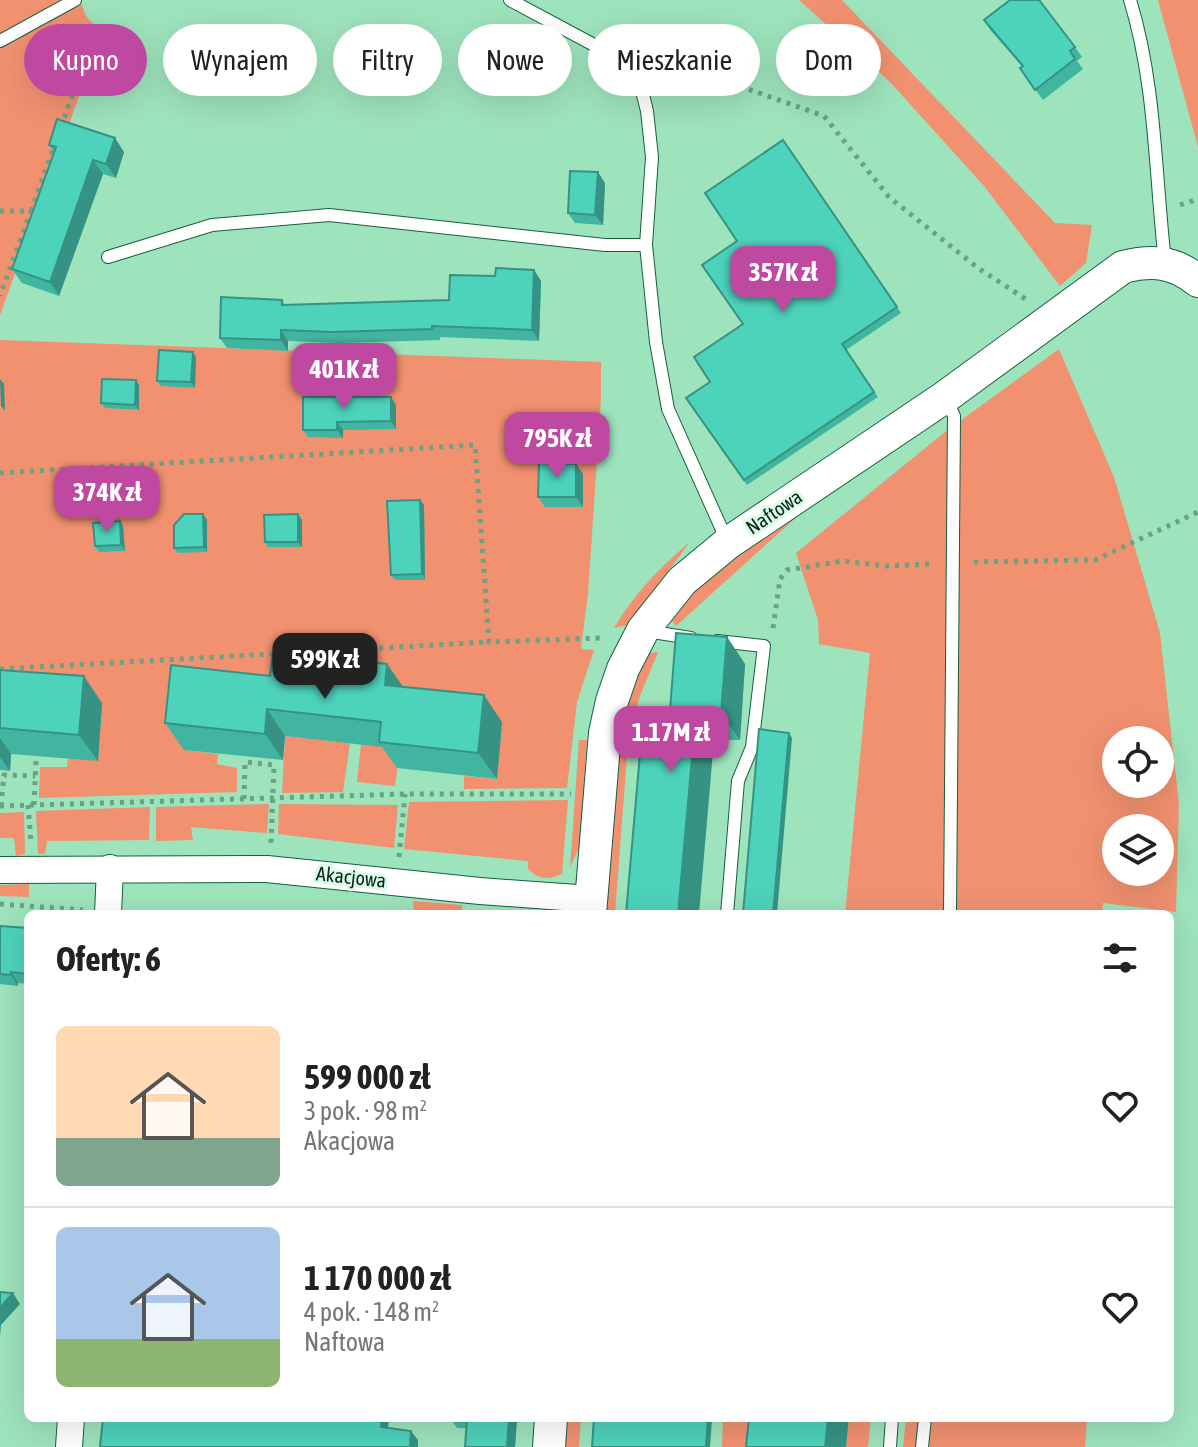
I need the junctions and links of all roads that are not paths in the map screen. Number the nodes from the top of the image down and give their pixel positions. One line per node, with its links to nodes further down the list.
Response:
1 (75, 0): 4 (lane)
2 (510, 0): 5 (lane)
3 (1130, 0): 7 (lane)
4 (0, 41)
5 (646, 245): 6 (lane); 10 (lane)
6 (108, 257)
7 (1165, 263): 8 (street); 9 (street, Naftowa)
8 (1198, 281)
9 (945, 397): 10 (street, Naftowa); 17 (lane)
10 (728, 543): 11 (street, Naftowa)
11 (643, 630): 14 (street, Naftowa); 16 (lane)
12 (110, 868): 13 (street, Akacjowa); 14 (street, Akacjowa); 15 (street)
13 (0, 870)
14 (590, 906)
15 (108, 910)
16 (727, 910)
17 (950, 910)
18 (71, 1422): 22 (street)
19 (551, 1422): 23 (street)
20 (892, 1422): 24 (lane)
21 (925, 1422): 25 (lane)
22 (69, 1447)
23 (549, 1447)
24 (890, 1447)
25 (922, 1447)

